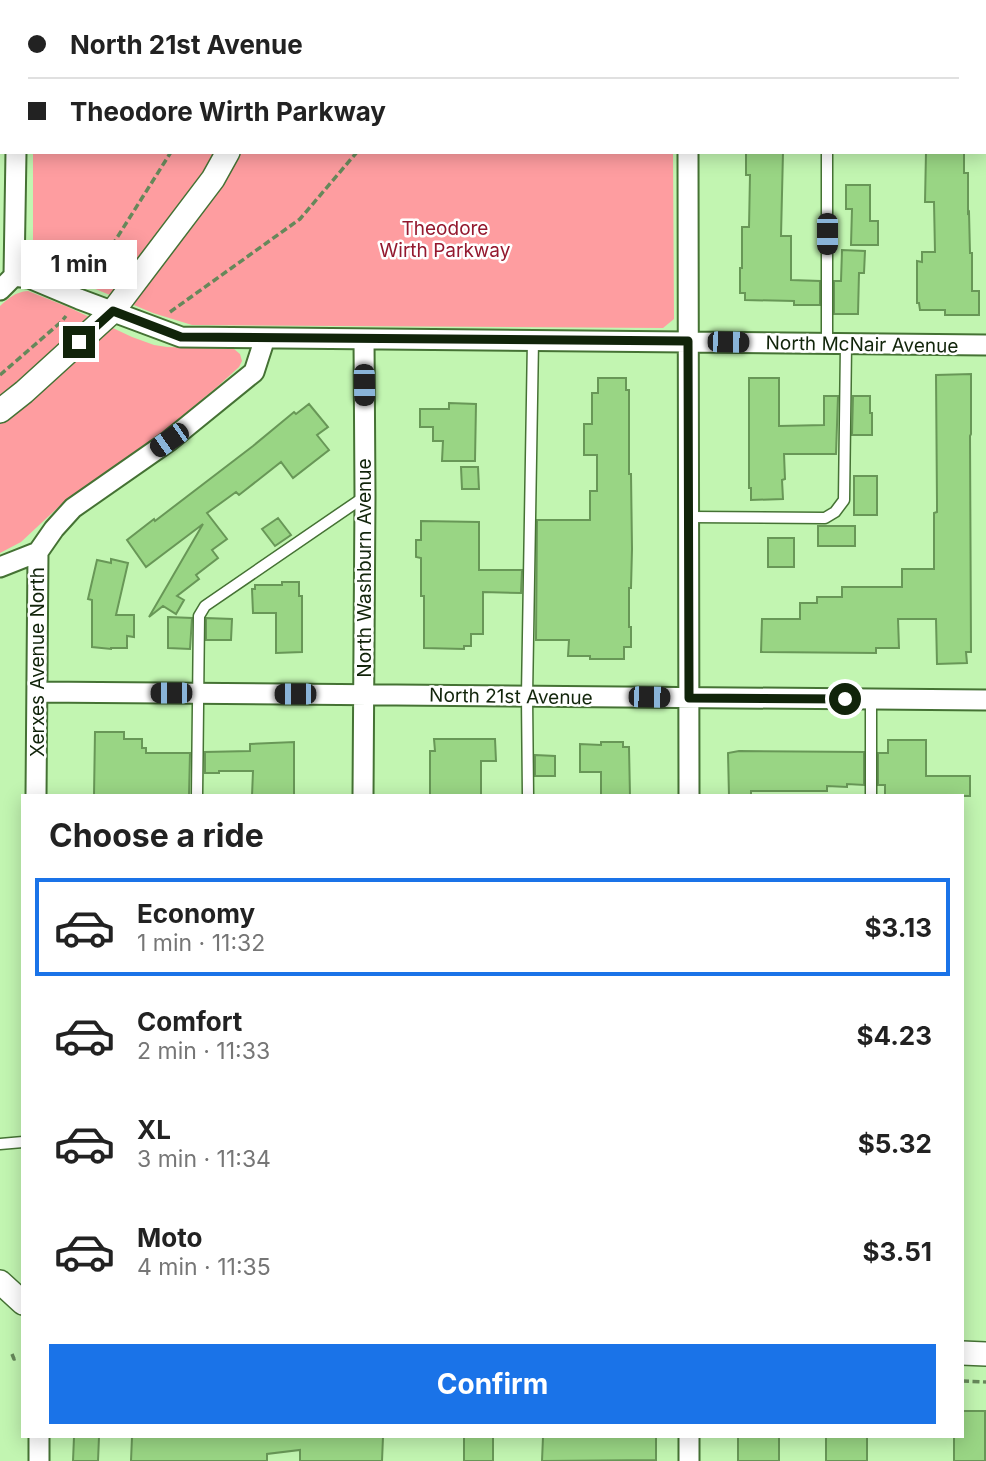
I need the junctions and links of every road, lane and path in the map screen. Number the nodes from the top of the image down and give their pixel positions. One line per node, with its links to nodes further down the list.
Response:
1 (16, 154): 7 (street)
2 (170, 154): 9 (path)
3 (227, 154): 10 (street)
4 (355, 154): 11 (path)
5 (688, 154): 15 (street)
6 (827, 154): 16 (lane)
7 (14, 276): 8 (street); 9 (street, North McNair Avenue)
8 (0, 290)
9 (79, 299): 10 (street, North McNair Avenue); 18 (path)
10 (113, 311): 11 (street, North McNair Avenue); 19 (street)
11 (146, 324): 12 (street, North McNair Avenue)
12 (265, 338): 13 (street, North McNair Avenue); 22 (street, Xerxes Avenue North)
13 (364, 339): 14 (street, North McNair Avenue); 20 (street, North Washburn Avenue)
14 (533, 340): 15 (street, North McNair Avenue); 27 (lane)
15 (688, 341): 16 (street, North McNair Avenue); 21 (street)
16 (836, 344): 17 (street, North McNair Avenue); 21 (lane)
17 (986, 345)
18 (0, 375)
19 (0, 411)
20 (365, 496): 25 (lane); 26 (street, North Washburn Avenue)
21 (690, 517): 28 (street)
22 (38, 552): 23 (street); 24 (street, Xerxes Avenue North)
23 (0, 567)
24 (37, 692): 25 (street, North 21st Avenue); 31 (street, Xerxes Avenue North)
25 (198, 693): 26 (street, North 21st Avenue); 32 (lane)
26 (363, 695): 27 (street, North 21st Avenue); 33 (street, North Washburn Avenue)
27 (527, 696): 28 (street, North 21st Avenue); 34 (lane)
28 (689, 698): 29 (street, North 21st Avenue); 35 (street)
29 (871, 699): 30 (street, North 21st Avenue); 36 (lane)
30 (986, 701)
31 (36, 794)
32 (197, 794)
33 (363, 794)
34 (528, 794)
35 (689, 794)
36 (871, 794)
37 (21, 1142): 38 (lane)
38 (0, 1144)
39 (0, 1282): 40 (street)
40 (21, 1301)
41 (964, 1353): 43 (street)
42 (12, 1354): 44 (path)
43 (986, 1354)
44 (18, 1358)
45 (964, 1381): 46 (path)
46 (986, 1382)
47 (39, 1438): 49 (street)
48 (689, 1438): 50 (street)
49 (39, 1461)
50 (689, 1461)

